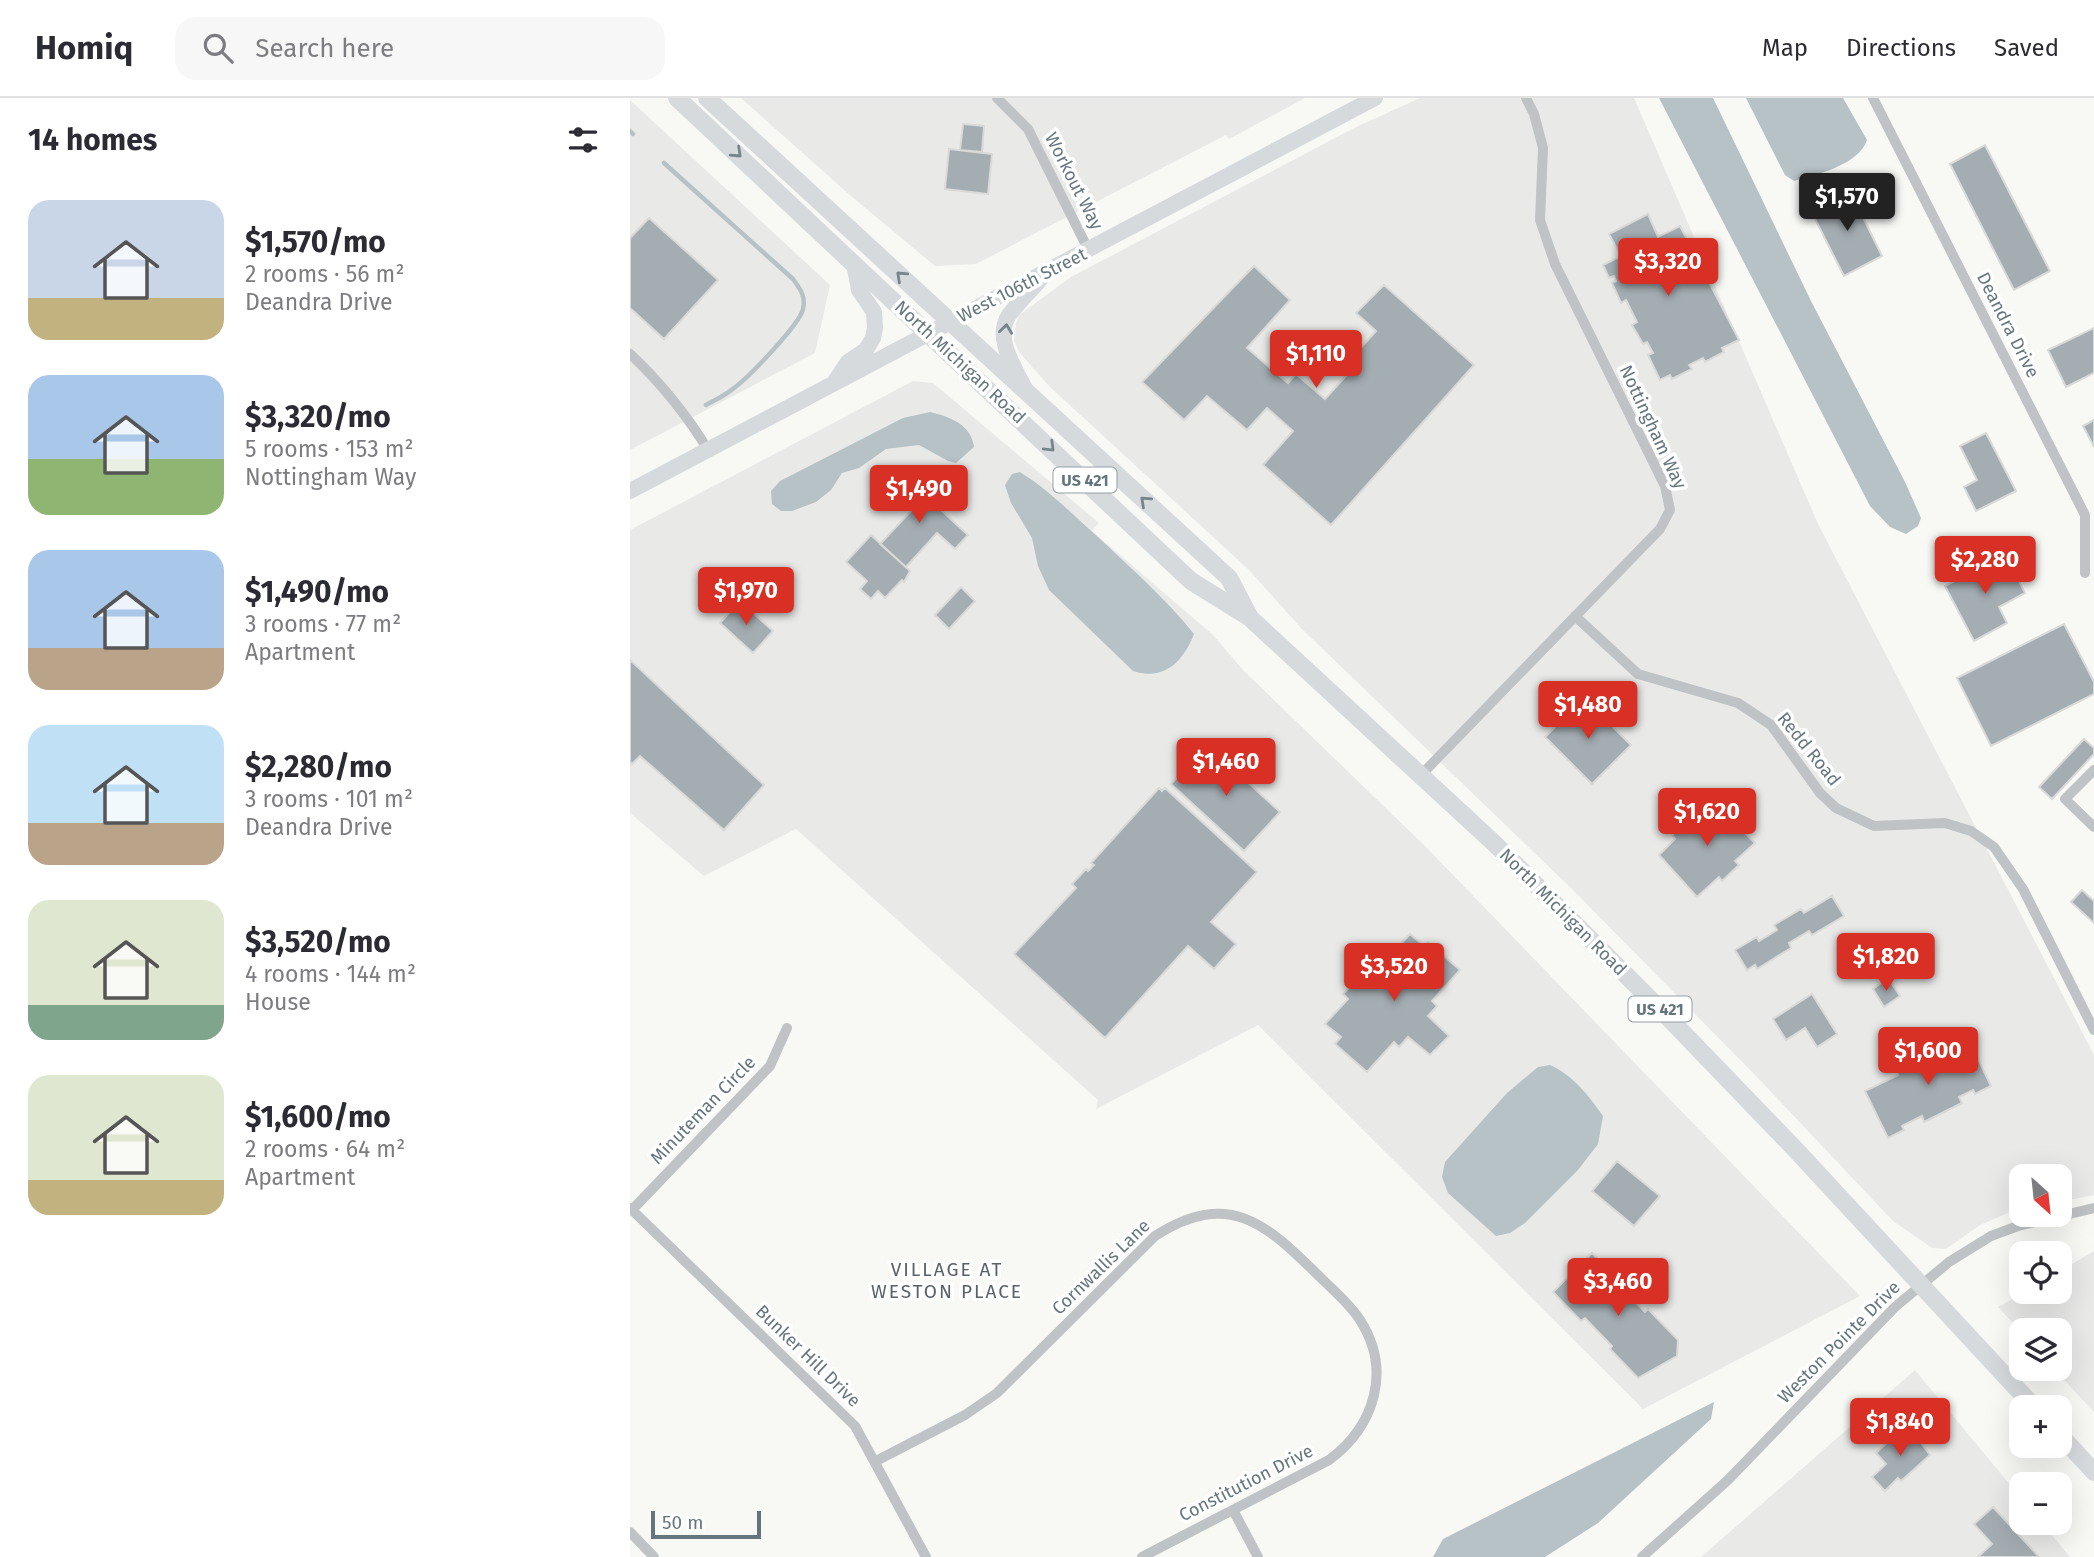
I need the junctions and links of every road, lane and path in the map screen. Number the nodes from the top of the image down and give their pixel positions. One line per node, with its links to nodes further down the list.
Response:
1 (677, 98): 8 (main road, North Michigan Road / US 421, one-way to 8)
2 (707, 98): 10 (main road, North Michigan Road / US 421, one-way to 2)
3 (997, 98): 7 (street, Workout Way)
4 (1376, 98): 7 (street, West 106th Street)
5 (1526, 98): 18 (street, Nottingham Way)
6 (1873, 98): 17 (street, Deandra Drive)
7 (1089, 251): 9 (street, West 106th Street)
8 (854, 263): 11 (main road, North Michigan Road / US 421); 13 (street)
9 (1045, 274): 10 (street, West 106th Street); 14 (street, one-way to 9)
10 (951, 322): 11 (street, West 106th Street); 14 (main road, North Michigan Road / US 421)
11 (929, 333): 13 (street, West 106th Street); 19 (main road, North Michigan Road / US 421, one-way to 19)
12 (630, 354): 15 (street)
13 (833, 383): 15 (street, West 106th Street)
14 (1027, 392): 19 (main road, North Michigan Road / US 421, one-way to 14)
15 (708, 450): 16 (street, West 106th Street)
16 (630, 491)
17 (2085, 573)
18 (1575, 616): 21 (street, Nottingham Way); 24 (street, Redd Road)
19 (1250, 617): 21 (main road, North Michigan Road / US 421)
20 (2094, 769): 22 (street)
21 (1422, 774): 27 (main road, North Michigan Road / US 421)
22 (2094, 827)
23 (787, 1028): 26 (street, Minuteman Circle)
24 (2094, 1030)
25 (2094, 1208): 27 (street, Weston Pointe Drive)
26 (631, 1209): 31 (street, Bunker Hill Drive)
27 (1921, 1285): 28 (main road, North Michigan Road / US 421); 39 (street, Weston Pointe Drive)
28 (2023, 1395)
29 (1359, 1431): 31 (street, Cornwallis Lane); 33 (street, Constitution Drive)
30 (2072, 1447): 32 (main road)
31 (876, 1461): 36 (street, Bunker Hill Drive)
32 (2094, 1472)
33 (1233, 1510): 37 (street, Constitution Drive); 38 (street)
34 (630, 1532): 35 (street)
35 (654, 1557)
36 (926, 1557)
37 (1143, 1557)
38 (1258, 1557)
39 (1642, 1557)

